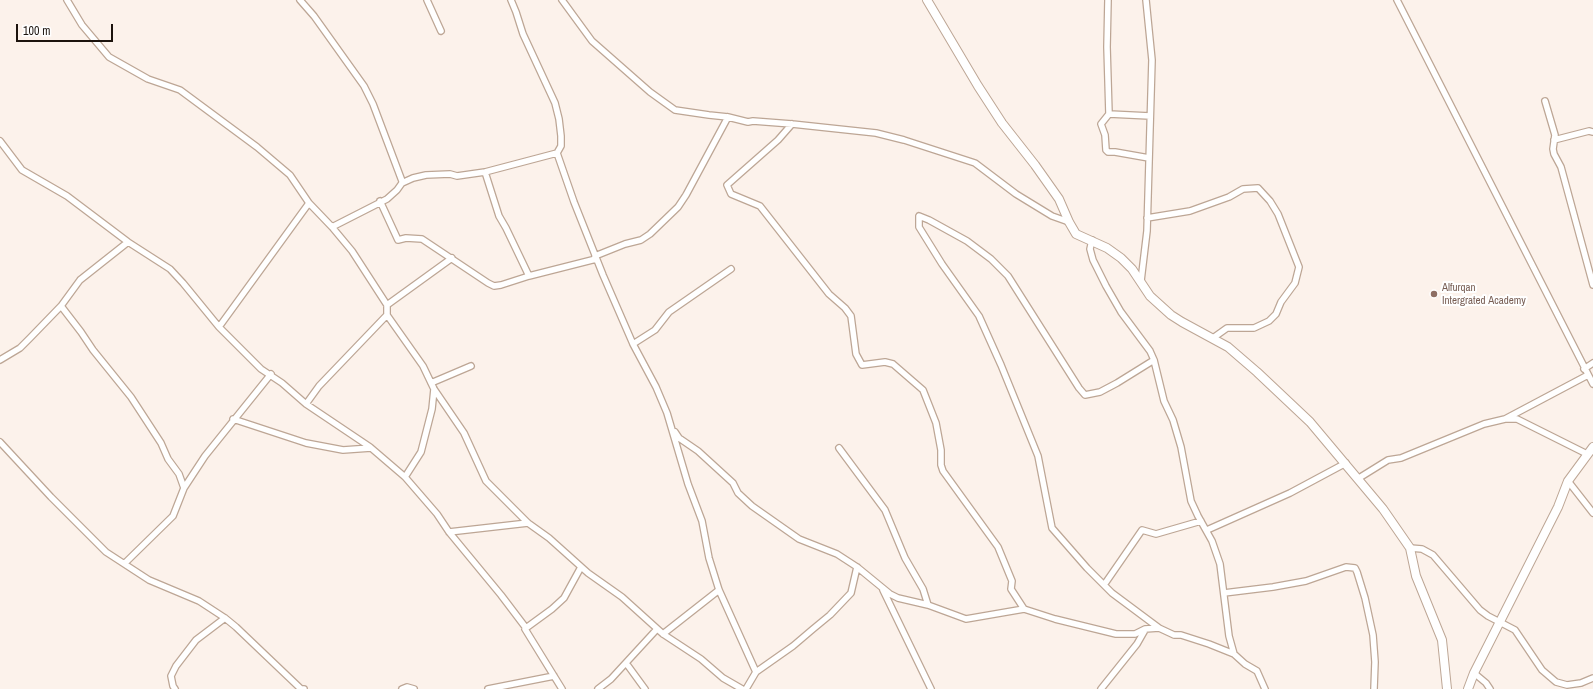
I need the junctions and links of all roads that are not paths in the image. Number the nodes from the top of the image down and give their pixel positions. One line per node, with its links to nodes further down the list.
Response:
1 (67, 0): 24 (street)
2 (300, 0): 22 (street)
3 (427, 0): 10 (street)
4 (511, 0): 19 (street)
5 (562, 0): 13 (street)
6 (928, 0): 26 (street)
7 (1108, 0): 12 (street)
8 (1146, 0): 14 (street)
9 (1396, 0): 46 (street)
10 (441, 31)
11 (1545, 101): 17 (street)
12 (1109, 114): 14 (street); 20 (street)
13 (728, 116): 15 (street); 30 (street)
14 (1150, 116): 20 (street)
15 (792, 124): 26 (street); 80 (street)
16 (1593, 132): 17 (street)
17 (1554, 140): 35 (street)
18 (0, 141): 29 (street)
19 (557, 153): 21 (street); 30 (street)
20 (1149, 158): 25 (street)
21 (485, 172): 22 (street); 33 (street)
22 (402, 184): 23 (street)
23 (380, 201): 27 (street); 31 (street)
24 (309, 203): 27 (street); 39 (street)
25 (1147, 218): 34 (street); 40 (street)
26 (1069, 222): 28 (street)
27 (332, 227): 36 (street)
28 (1092, 240): 34 (street); 43 (street)
29 (128, 242): 37 (street); 39 (street)
30 (596, 257): 33 (street); 41 (street)
31 (452, 258): 33 (street); 36 (street)
32 (731, 269): 41 (street)
33 (529, 276)
34 (1141, 281): 40 (street)
35 (1593, 285)
36 (387, 305): 38 (street)
37 (61, 306): 42 (street); 65 (street)
38 (387, 315): 49 (street); 52 (street)
39 (219, 327): 47 (street)
40 (1213, 338): 61 (street)
41 (633, 344): 55 (street)
42 (0, 360)
43 (1154, 360): 67 (street); 75 (street)
44 (1593, 363): 46 (street)
45 (471, 366): 49 (street)
46 (1584, 368): 48 (street)
47 (271, 374): 52 (street); 53 (street)
48 (1588, 375): 50 (street); 54 (street)
49 (431, 382): 51 (street)
50 (1593, 384)
51 (434, 389): 62 (street); 68 (street)
52 (306, 404): 58 (street)
53 (233, 419): 58 (street); 65 (street)
54 (1505, 419): 60 (street); 63 (street)
55 (672, 428): 74 (street); 77 (street)
56 (0, 442): 72 (street)
57 (1593, 447): 60 (street)
58 (371, 448): 62 (street)
59 (839, 448): 79 (street)
60 (1587, 454): 64 (street)
61 (1346, 463): 63 (street); 69 (street)
62 (406, 477): 70 (street)
63 (1359, 478): 71 (street)
64 (1568, 481): 66 (street); 82 (street)
65 (184, 488): 72 (street)
66 (1593, 513)
67 (1201, 521): 69 (street); 75 (street)
68 (528, 523): 70 (street); 73 (street)
69 (1207, 530): 78 (street)
70 (448, 532): 83 (street)
71 (1410, 548): 82 (street); 108 (street)
72 (124, 564): 81 (street)
73 (581, 567): 83 (street); 85 (street)
74 (857, 567): 76 (street); 90 (street)
75 (1104, 585): 84 (street)
76 (882, 587): 79 (street); 104 (street)
77 (719, 590): 87 (street); 90 (street)
78 (1224, 593): 88 (street); 107 (street)
79 (928, 605): 80 (street)
80 (1024, 609): 86 (street)
81 (225, 618): 94 (street); 95 (street)
82 (1500, 623): 91 (street); 93 (street)
83 (526, 628): 92 (street)
84 (1159, 628): 86 (street); 88 (street)
85 (657, 629): 87 (street); 89 (street)
86 (1145, 630): 105 (street)
87 (663, 634): 102 (street)
88 (1234, 654): 106 (street)
89 (626, 663): 100 (street); 101 (street)
90 (756, 672): 103 (street)
91 (1474, 673): 109 (street); 110 (street)
92 (554, 676): 98 (street); 99 (street)
93 (1593, 678)
94 (175, 689)
95 (304, 689)
96 (402, 689): 97 (street)
97 (414, 689)
98 (488, 689)
99 (562, 689)
100 (598, 689)
101 (645, 689)
102 (742, 689)
103 (746, 689)
104 (931, 689)
105 (1101, 689)
106 (1265, 689)
107 (1374, 689)
108 (1448, 689)
109 (1468, 689)
110 (1490, 689)

